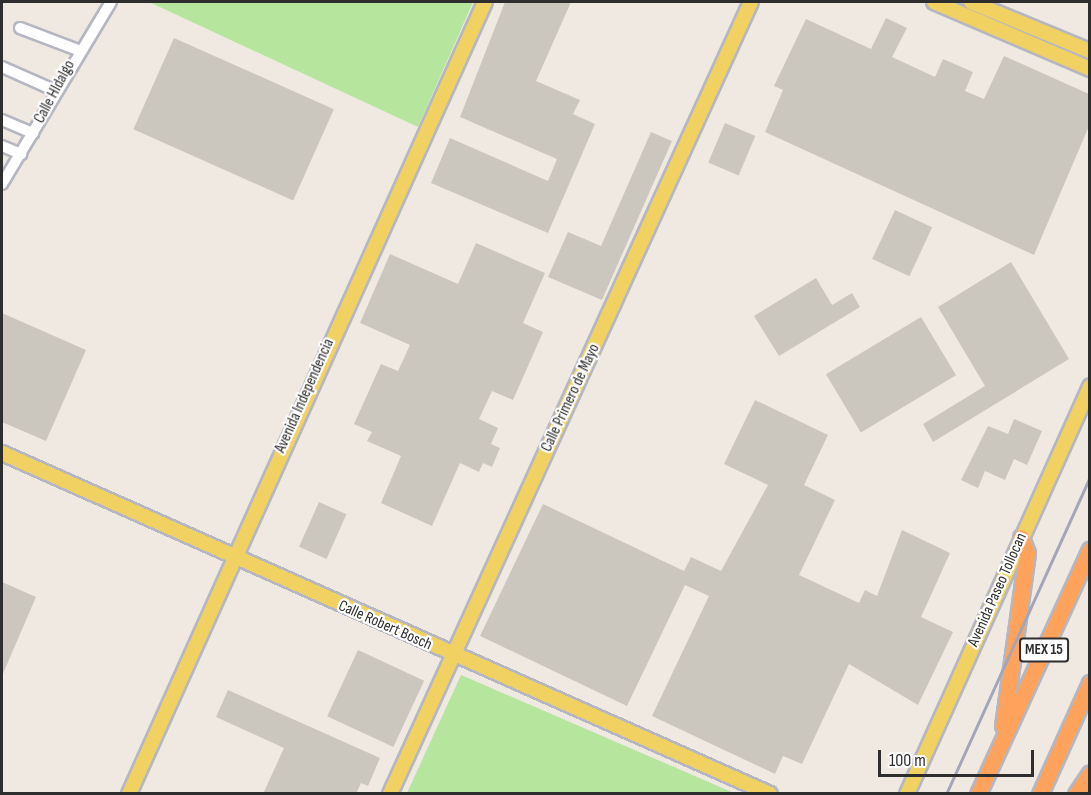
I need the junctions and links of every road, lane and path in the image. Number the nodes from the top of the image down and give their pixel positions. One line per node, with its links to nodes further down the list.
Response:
1 (111, 2): 7 (street, Calle HIdalgo)
2 (485, 2): 21 (main road, Avenida Independencia)
3 (751, 2): 22 (main road, Calle Primero de Mayo)
4 (934, 2): 10 (main road)
5 (971, 2): 8 (main road)
6 (20, 28): 7 (street)
7 (78, 50): 11 (street, Calle HIdalgo)
8 (1089, 51)
9 (2, 67): 11 (street)
10 (1089, 69)
11 (54, 90): 13 (street, Calle HIdalgo)
12 (2, 120): 13 (street)
13 (33, 133): 15 (street, Calle HIdalgo)
14 (2, 146): 15 (street)
15 (21, 154): 16 (street, Calle HIdalgo)
16 (2, 184)
17 (1089, 386): 19 (main road, Avenida Paseo Tollocan)
18 (2, 453): 21 (main road, Calle Robert Bosch)
19 (1021, 537): 24 (highway); 29 (main road, Avenida Paseo Tollocan)
20 (1089, 549): 24 (highway, MEX 15)
21 (234, 557): 22 (main road, Calle Robert Bosch); 26 (main road, Avenida Independencia)
22 (453, 656): 27 (main road, Calle Primero de Mayo); 28 (main road, Calle Robert Bosch)
23 (1089, 683): 31 (highway)
24 (998, 751): 30 (highway, MEX 15)
25 (1089, 773): 32 (highway)
26 (129, 794)
27 (390, 794)
28 (770, 794)
29 (907, 794)
30 (978, 794)
31 (1040, 794)
32 (1076, 794)

